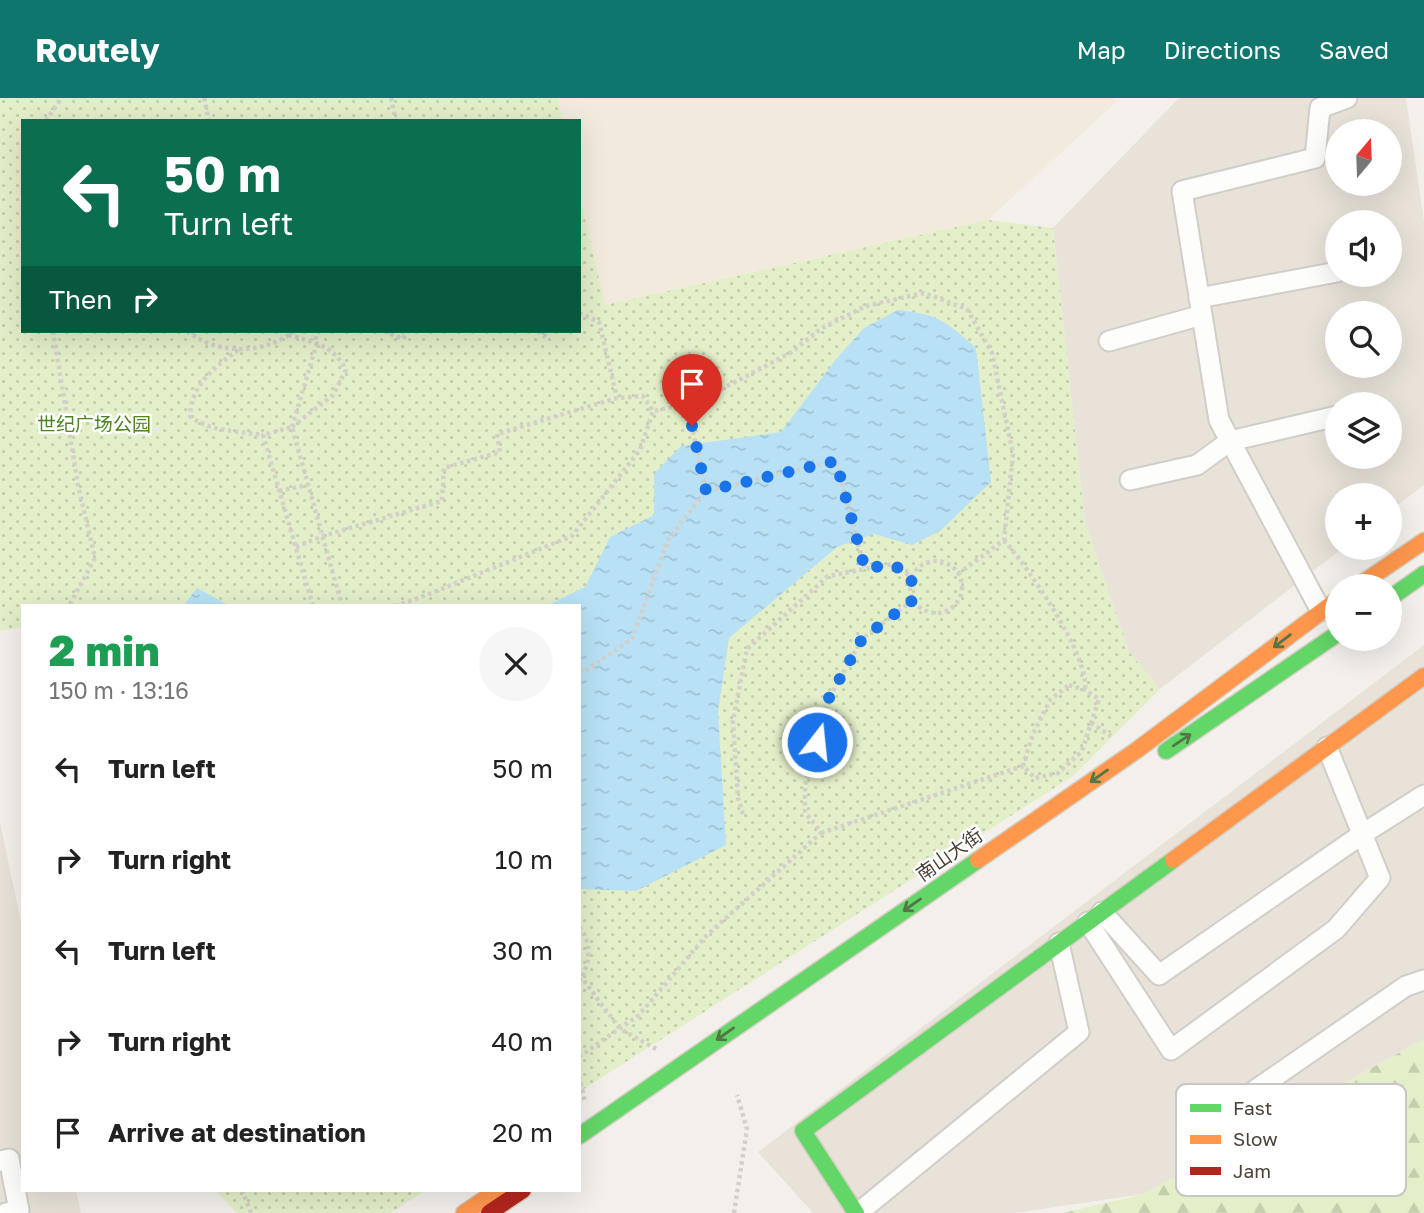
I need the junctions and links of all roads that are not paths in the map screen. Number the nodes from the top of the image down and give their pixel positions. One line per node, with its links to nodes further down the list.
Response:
1 (1347, 98): 3 (street)
2 (1325, 275): 3 (street)
3 (1200, 306): 4 (street); 6 (street)
4 (1109, 341)
5 (1325, 419): 6 (street)
6 (1230, 441): 7 (street); 12 (street)
7 (1130, 480)
8 (1424, 541): 9 (street)
9 (1376, 574)
10 (1424, 574): 11 (street)
11 (1402, 590)
12 (1325, 599)
13 (1325, 609): 25 (street, 南山大街, one-way to 25)
14 (1325, 642): 17 (street, one-way to 14)
15 (1424, 676): 16 (street)
16 (1327, 747): 20 (street); 21 (street)
17 (1153, 759)
18 (1424, 795): 20 (street)
19 (1061, 822): 26 (street, 南山大街)
20 (1361, 835): 21 (street); 21 (street)
21 (1095, 917): 22 (street)
22 (1059, 943): 33 (street); 33 (street)
23 (1424, 980): 24 (street)
24 (1264, 1084)
25 (581, 1135)
26 (581, 1150)
27 (0, 1161): 30 (street)
28 (495, 1192): 31 (street)
29 (520, 1192): 32 (street)
30 (6, 1213)
31 (464, 1213)
32 (489, 1213)
33 (857, 1213)

